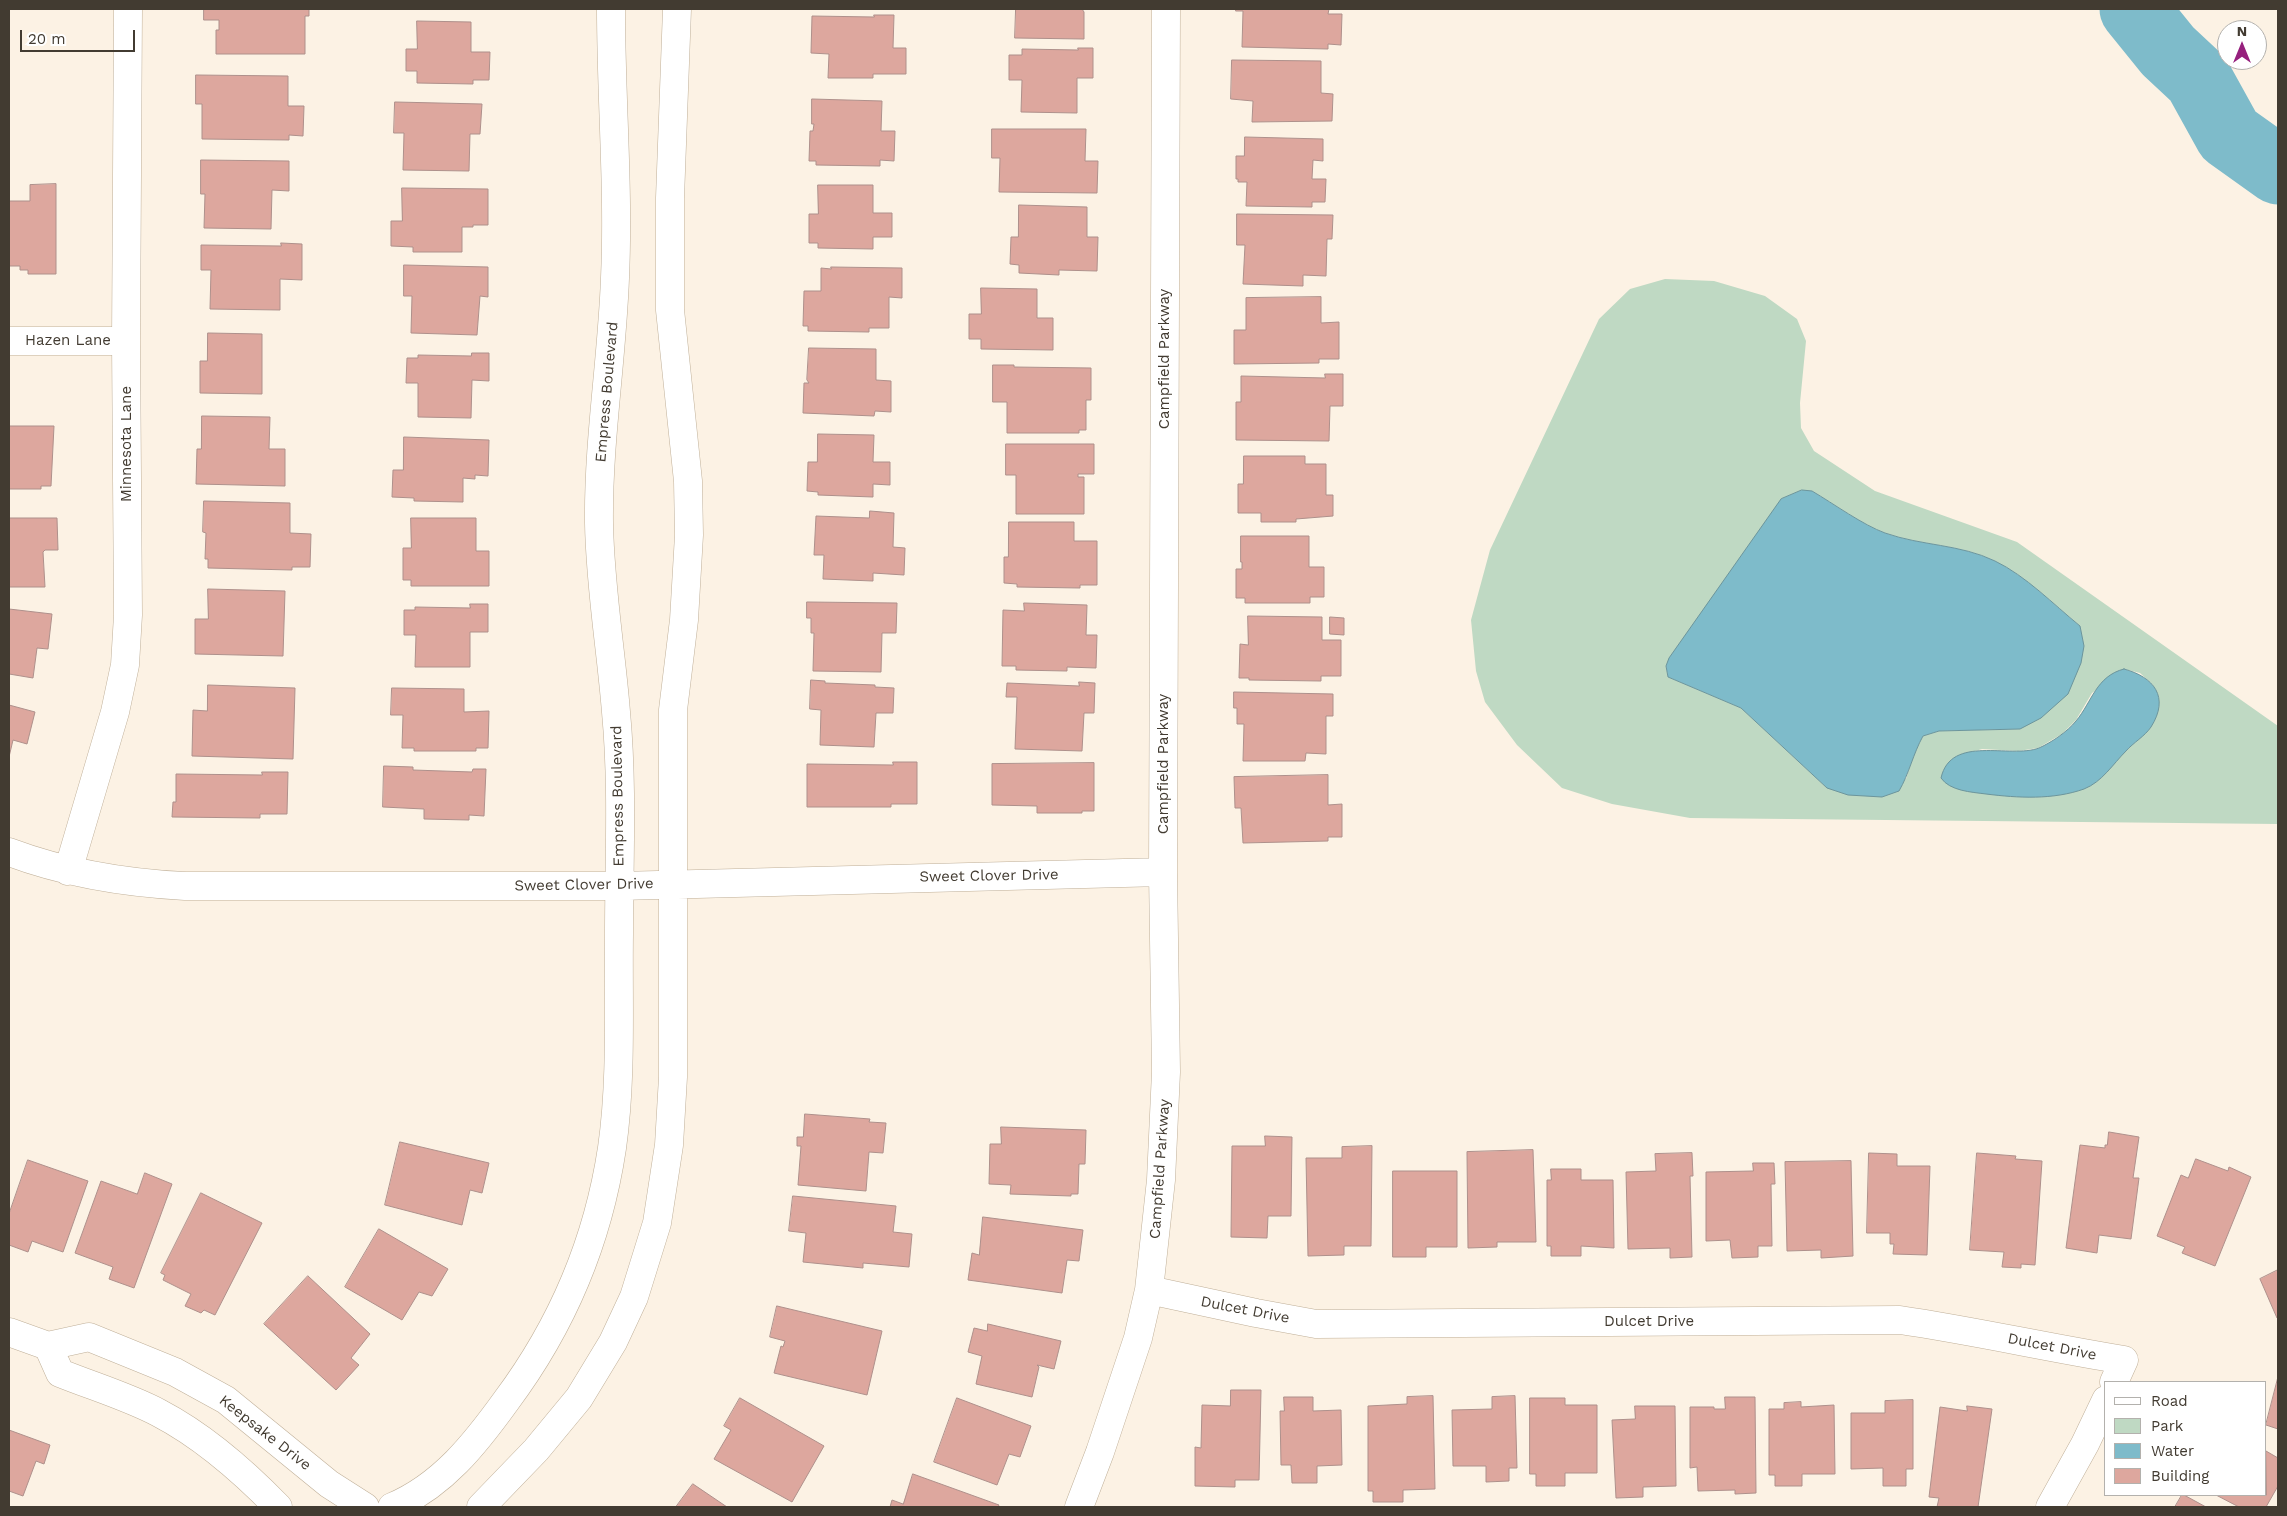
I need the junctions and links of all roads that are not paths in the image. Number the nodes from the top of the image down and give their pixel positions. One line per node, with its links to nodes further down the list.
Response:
1 (128, 9): 6 (street, Minnesota Lane)
2 (611, 9): 11 (street, Empress Boulevard)
3 (677, 9): 10 (street)
4 (1166, 9): 9 (street, Campfield Parkway)
5 (9, 341): 6 (street, Hazen Lane)
6 (126, 341): 8 (street, Minnesota Lane)
7 (9, 852): 8 (street, Sweet Clover Drive)
8 (68, 871): 11 (street, Sweet Clover Drive)
9 (1163, 872): 10 (street, Sweet Clover Drive); 12 (street, Campfield Parkway)
10 (674, 884): 11 (street, Sweet Clover Drive); 20 (street)
11 (619, 886): 19 (street, Empress Boulevard)
12 (1150, 1290): 15 (street, Dulcet Drive); 21 (street, Campfield Parkway)
13 (9, 1332): 14 (street)
14 (48, 1346): 17 (street); 18 (street, Keepsake Drive)
15 (2114, 1381)
16 (2104, 1404): 22 (street)
17 (278, 1507)
18 (365, 1507)
19 (392, 1507)
20 (481, 1507)
21 (1079, 1507)
22 (2050, 1507)

